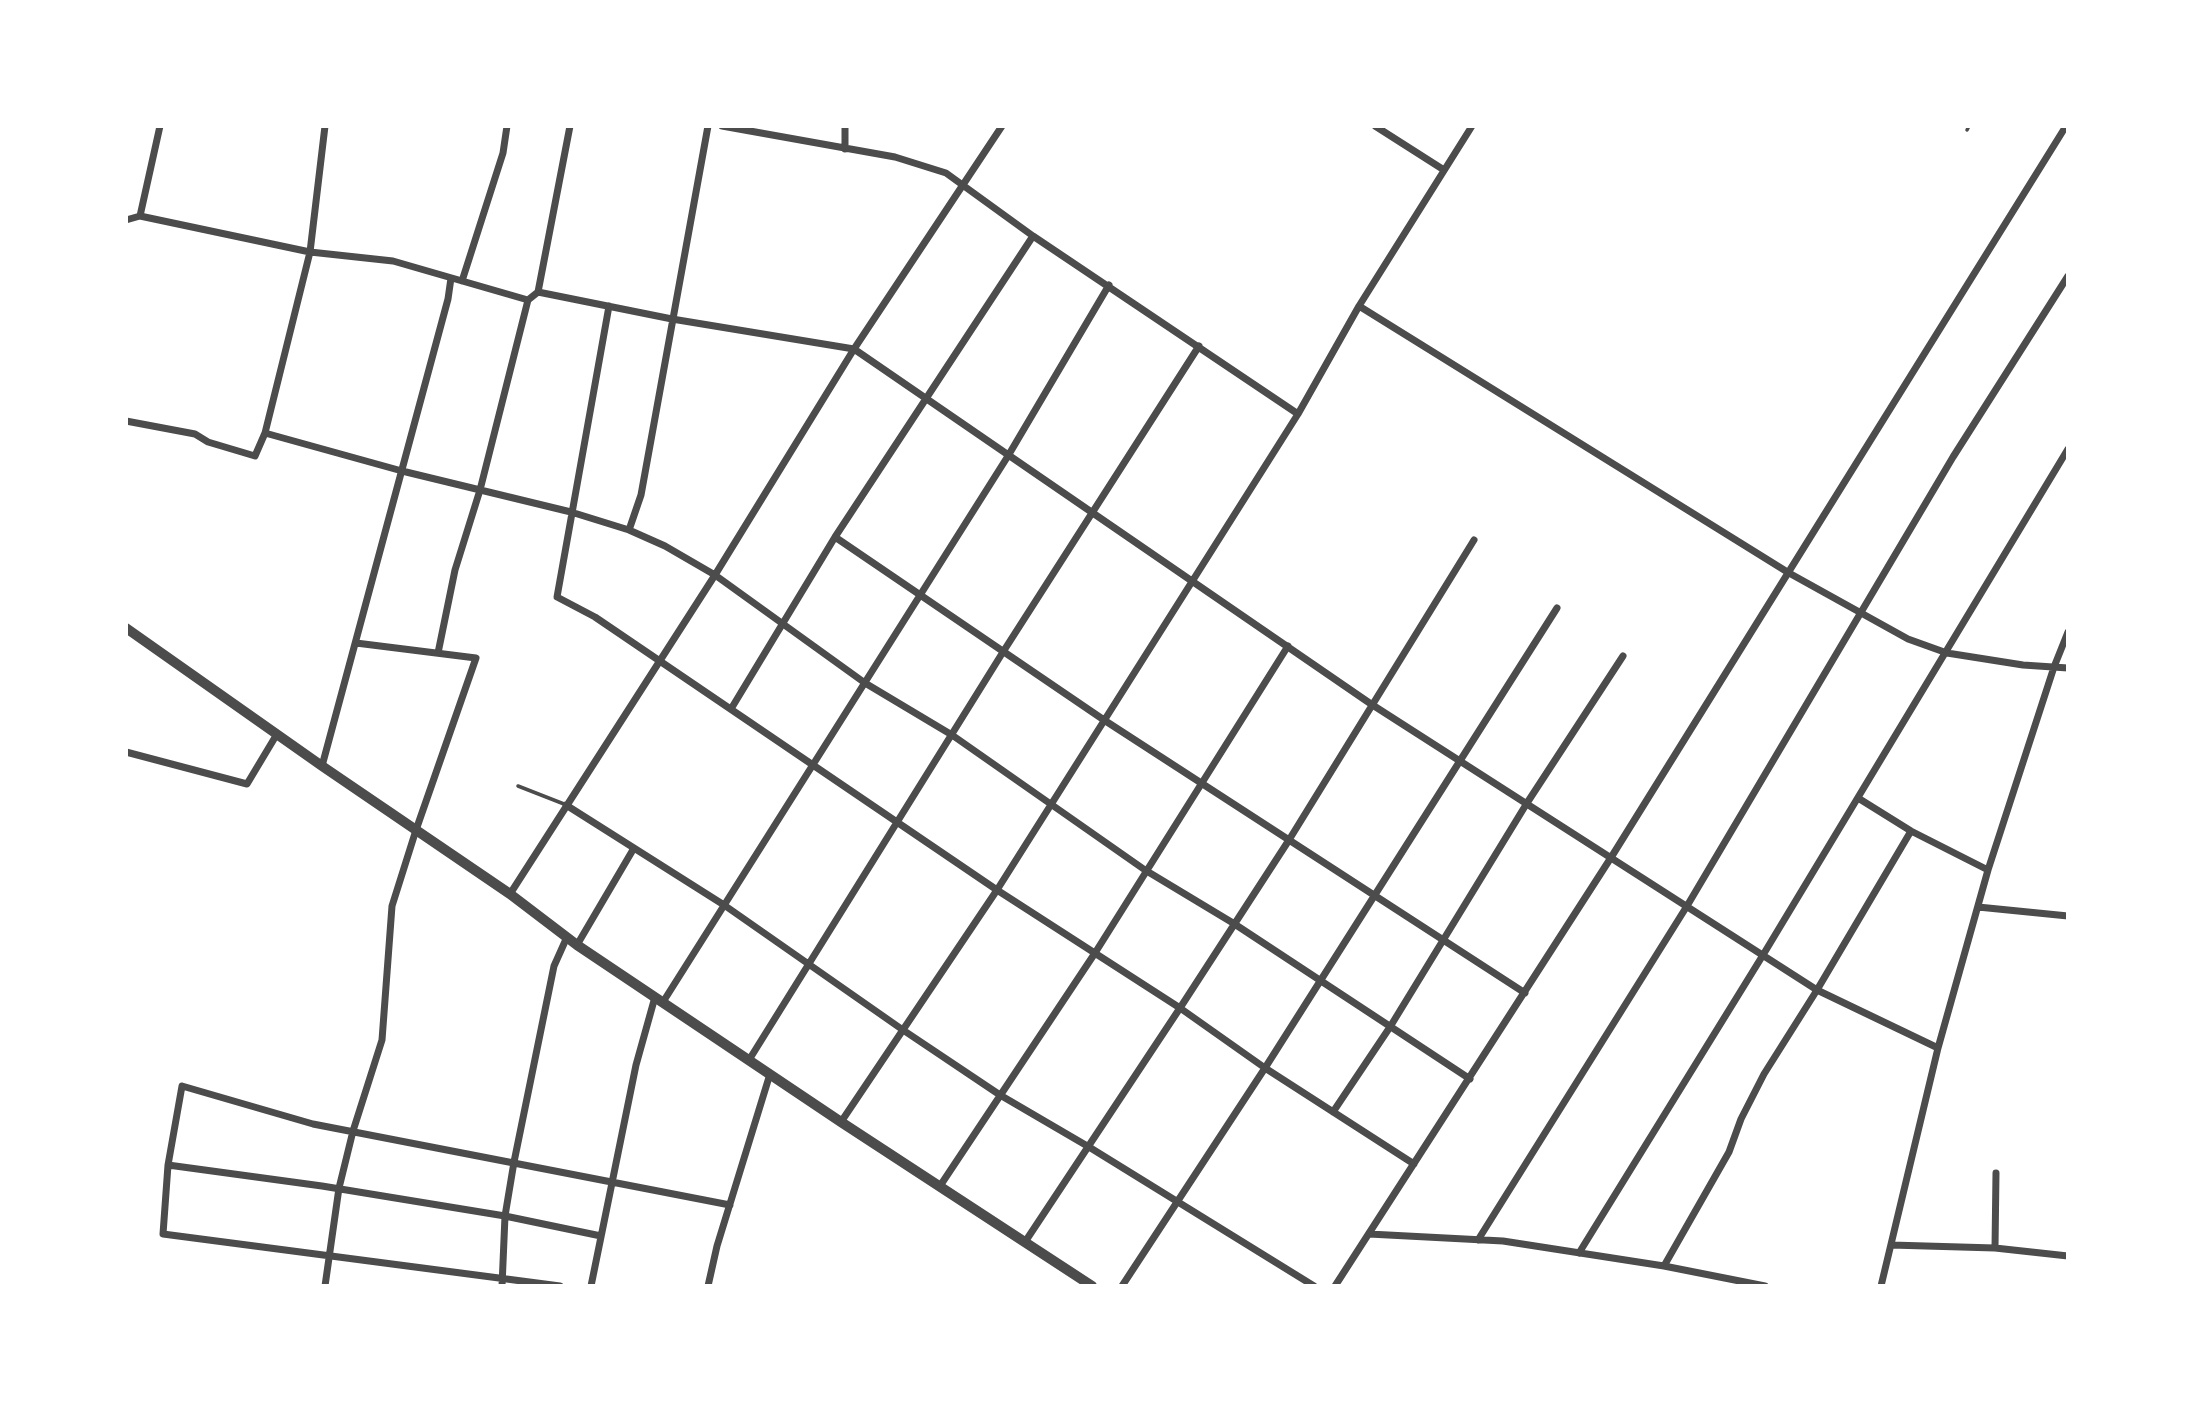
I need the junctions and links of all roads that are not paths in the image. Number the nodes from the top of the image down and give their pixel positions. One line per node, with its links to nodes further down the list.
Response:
1 (160, 126): 15 (street)
2 (325, 126): 18 (street)
3 (507, 126): 21 (street)
4 (570, 126): 23 (street)
5 (708, 126): 27 (street)
6 (722, 126): 12 (street)
7 (845, 126): 12 (street)
8 (1002, 126): 14 (street)
9 (1375, 126): 13 (street)
10 (1472, 126): 13 (street)
11 (2066, 126): 43 (street)
12 (845, 149): 14 (street)
13 (1444, 170): 26 (street)
14 (963, 184): 17 (street); 29 (street)
15 (140, 215): 16 (street); 18 (street)
16 (126, 220)
17 (1033, 236): 22 (street); 30 (street)
18 (310, 252): 20 (street); 33 (street)
19 (2068, 276): 48 (street)
20 (451, 278): 21 (street); 36 (street)
21 (462, 281): 24 (street)
22 (1109, 285): 28 (street); 35 (street)
23 (538, 292): 24 (street); 25 (street)
24 (528, 300): 37 (street)
25 (609, 306): 27 (street); 38 (street)
26 (1359, 306): 31 (street); 43 (street)
27 (672, 319): 29 (street); 40 (street)
28 (1199, 346): 31 (street); 39 (street)
29 (854, 349): 30 (street); 44 (street)
30 (925, 398): 35 (street); 41 (street)
31 (1298, 414): 45 (street)
32 (126, 421): 33 (street)
33 (265, 433): 36 (street)
34 (2068, 449): 56 (street)
35 (1008, 456): 39 (street); 46 (street)
36 (402, 471): 37 (street); 52 (street)
37 (480, 490): 38 (street); 55 (street)
38 (571, 512): 40 (street); 58 (street)
39 (1091, 512): 45 (street); 54 (street)
40 (629, 530): 44 (street)
41 (835, 537): 46 (street); 49 (street)
42 (1474, 540): 62 (street)
43 (1789, 573): 48 (street); 82 (street)
44 (715, 575): 49 (street); 58 (street)
45 (1192, 579): 53 (street); 64 (street)
46 (921, 594): 54 (street); 61 (street)
47 (1557, 608): 68 (street)
48 (1860, 614): 56 (street); 89 (street)
49 (784, 625): 61 (street); 63 (street)
50 (126, 628): 65 (street)
51 (2068, 632): 59 (street)
52 (356, 643): 55 (street); 69 (street)
53 (1288, 646): 62 (street); 71 (street)
54 (1003, 652): 64 (street); 66 (street)
55 (438, 653): 78 (street)
56 (1947, 653): 59 (street); 73 (street)
57 (1623, 656): 74 (street)
58 (661, 661): 63 (street); 75 (street)
59 (2054, 667): 60 (street); 84 (street)
60 (2068, 668)
61 (864, 683): 66 (street); 70 (street)
62 (1371, 704): 68 (street); 80 (street)
63 (731, 709): 70 (street)
64 (1104, 720): 71 (street); 76 (street)
65 (277, 734): 67 (street); 69 (street)
66 (952, 735): 76 (street); 77 (street)
67 (126, 752)
68 (1459, 760): 74 (street); 87 (street)
69 (322, 766): 78 (street)
70 (812, 766): 77 (street); 88 (street)
71 (1201, 783): 80 (street); 83 (street)
72 (518, 786): 75 (lane)
73 (1858, 799): 79 (street); 97 (street)
74 (1527, 803): 82 (street); 94 (street)
75 (566, 805): 81 (street); 86 (street)
76 (1050, 806): 83 (street); 85 (street)
77 (898, 824): 85 (street); 98 (street)
78 (416, 830): 86 (street); 114 (street)
79 (1911, 831): 84 (street); 100 (street)
80 (1289, 840): 87 (street); 92 (street)
81 (634, 848): 88 (street); 95 (street)
82 (1612, 856): 89 (street); 101 (street)
83 (1145, 870): 92 (street); 96 (street)
84 (1988, 870): 90 (street)
85 (997, 891): 96 (street); 105 (street)
86 (510, 894): 93 (street)
87 (1373, 896): 94 (street); 99 (street)
88 (724, 905): 98 (street); 102 (street)
89 (1687, 906): 97 (street); 128 (street)
90 (1978, 907): 91 (street); 106 (street)
91 (2068, 916)
92 (1233, 923): 99 (street); 103 (street)
93 (567, 937): 95 (street); 116 (street)
94 (1444, 941): 101 (street); 104 (street)
95 (577, 945): 102 (street)
96 (1095, 953): 103 (street); 111 (street)
97 (1763, 955): 100 (street); 132 (street)
98 (810, 965): 105 (street); 107 (street)
99 (1320, 980): 104 (street); 108 (street)
100 (1817, 990): 106 (street); 135 (street)
101 (1525, 993): 110 (street)
102 (659, 999): 107 (street); 120 (street)
103 (1181, 1008): 108 (street); 115 (street)
104 (1390, 1027): 110 (street); 112 (street)
105 (903, 1030): 111 (street); 113 (street)
106 (1938, 1048): 130 (street)
107 (749, 1060): 109 (street)
108 (1265, 1068): 112 (street); 123 (street)
109 (771, 1074): 113 (street); 124 (street)
110 (1470, 1079): 117 (street)
111 (1000, 1095): 115 (street); 121 (street)
112 (1333, 1112): 117 (street)
113 (841, 1122): 121 (street)
114 (353, 1131): 116 (street); 118 (street); 122 (street)
115 (1089, 1147): 123 (street); 129 (street)
116 (514, 1162): 120 (street); 125 (street)
117 (1414, 1164): 126 (street)
118 (168, 1166): 122 (street); 133 (street)
119 (1996, 1173): 131 (street)
120 (613, 1181): 124 (street); 127 (street)
121 (940, 1186): 129 (street)
122 (339, 1188): 125 (street); 133 (street)
123 (1177, 1203): 143 (street); 144 (street)
124 (730, 1205): 141 (street)
125 (505, 1216): 127 (street); 136 (street)
126 (1369, 1234): 128 (street); 145 (street)
127 (601, 1236): 140 (street)
128 (1478, 1240): 132 (street)
129 (1025, 1242): 142 (street)
130 (1891, 1245): 131 (street); 147 (street)
131 (1995, 1248): 134 (street)
132 (1579, 1254): 135 (street)
133 (331, 1256): 136 (street); 138 (street)
134 (2068, 1256)
135 (1664, 1266): 137 (street)
136 (502, 1282): 139 (street)
137 (1727, 1282): 146 (street)
138 (325, 1286)
139 (560, 1286)
140 (591, 1286)
141 (708, 1286)
142 (1092, 1286)
143 (1122, 1286)
144 (1314, 1286)
145 (1335, 1286)
146 (1765, 1286)
147 (1881, 1286)

